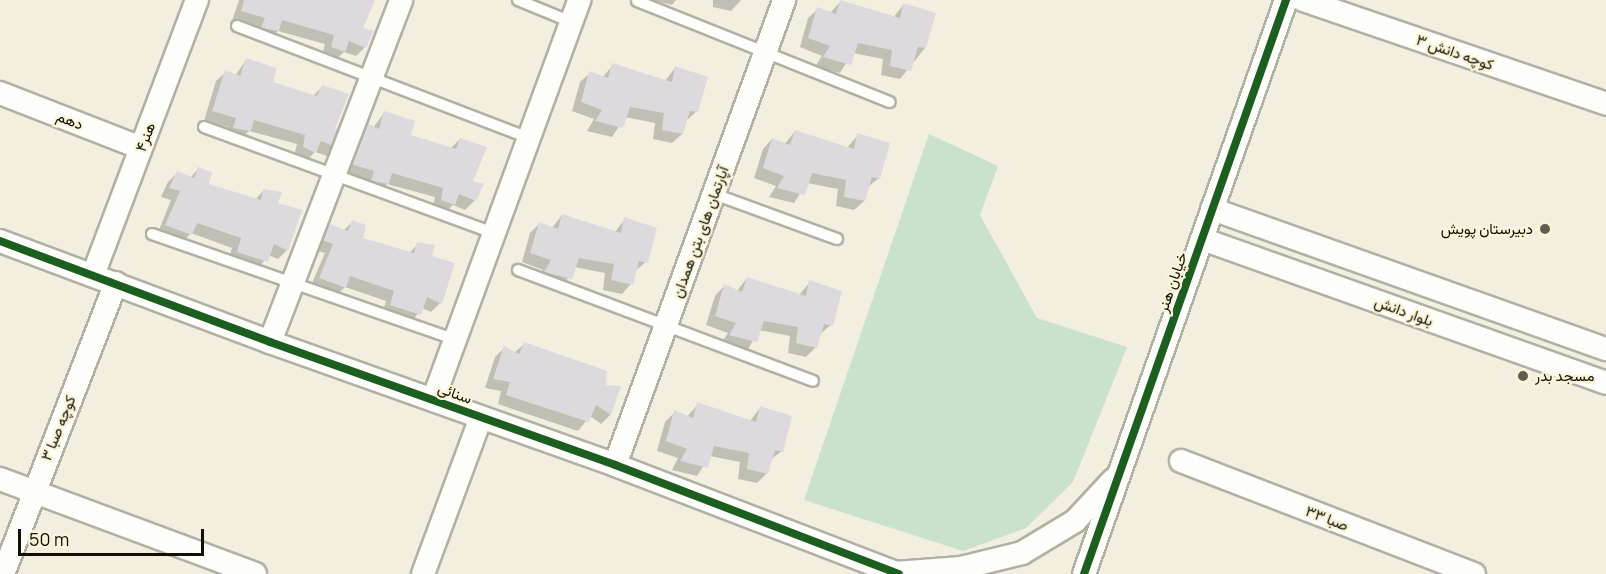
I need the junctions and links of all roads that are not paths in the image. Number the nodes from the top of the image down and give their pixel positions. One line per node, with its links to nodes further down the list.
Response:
1 (197, 0): 18 (street, هنر۴)
2 (401, 0): 12 (street)
3 (518, 0): 9 (lane)
4 (579, 0): 9 (street)
5 (784, 0): 11 (street, آپارتمان های بتن همدان)
6 (1286, 0): 21 (street, خیابان هنر)
7 (1304, 0): 15 (street, کوچه دانش ۳)
8 (637, 1): 11 (lane)
9 (571, 22): 17 (street)
10 (237, 26): 12 (lane)
11 (766, 51): 14 (lane); 20 (street, آپارتمان های بتن همدان)
12 (370, 79): 17 (lane); 19 (street)
13 (0, 93): 18 (street, دهم)
14 (890, 102)
15 (1606, 104)
16 (204, 127): 19 (lane)
17 (529, 138): 22 (street)
18 (141, 148): 28 (street, هنر۴)
19 (334, 174): 22 (lane); 29 (street)
20 (714, 194): 24 (lane); 31 (street, آپارتمان های بتن همدان)
21 (1212, 209): 25 (street, خیابان هنر); 34 (street, بلوار دانش)
22 (494, 233): 32 (street)
23 (152, 234): 29 (lane)
24 (837, 239)
25 (1202, 239): 36 (street, بلوار دانش); 41 (street, خیابان هنر)
26 (0, 240): 28 (street, سنائی)
27 (518, 270): 31 (lane)
28 (93, 275): 30 (street, سنائی)
29 (294, 281): 32 (lane); 33 (street)
30 (116, 283): 33 (street, سنائی); 43 (street, کوچه صبا ۳)
31 (666, 324): 35 (lane); 40 (street, آپارتمان های بتن همدان)
32 (456, 340): 37 (street)
33 (270, 342): 37 (street, سنائی)
34 (1606, 349)
35 (813, 381)
36 (1606, 383)
37 (433, 400): 38 (street, سنائی)
38 (481, 417): 40 (street, سنائی); 48 (street)
39 (1181, 461): 44 (street, ۳۳ صبا)
40 (615, 465): 45 (street, سنائی)
41 (1119, 475): 45 (street); 49 (street, خیابان هنر)
42 (0, 479): 43 (street)
43 (32, 491): 46 (street, کوچه صبا ۳); 47 (street)
44 (1421, 564): 50 (street, ۳۳ صبا)
45 (897, 573)
46 (3, 574)
47 (255, 574)
48 (423, 574)
49 (1084, 574)
50 (1474, 574)

